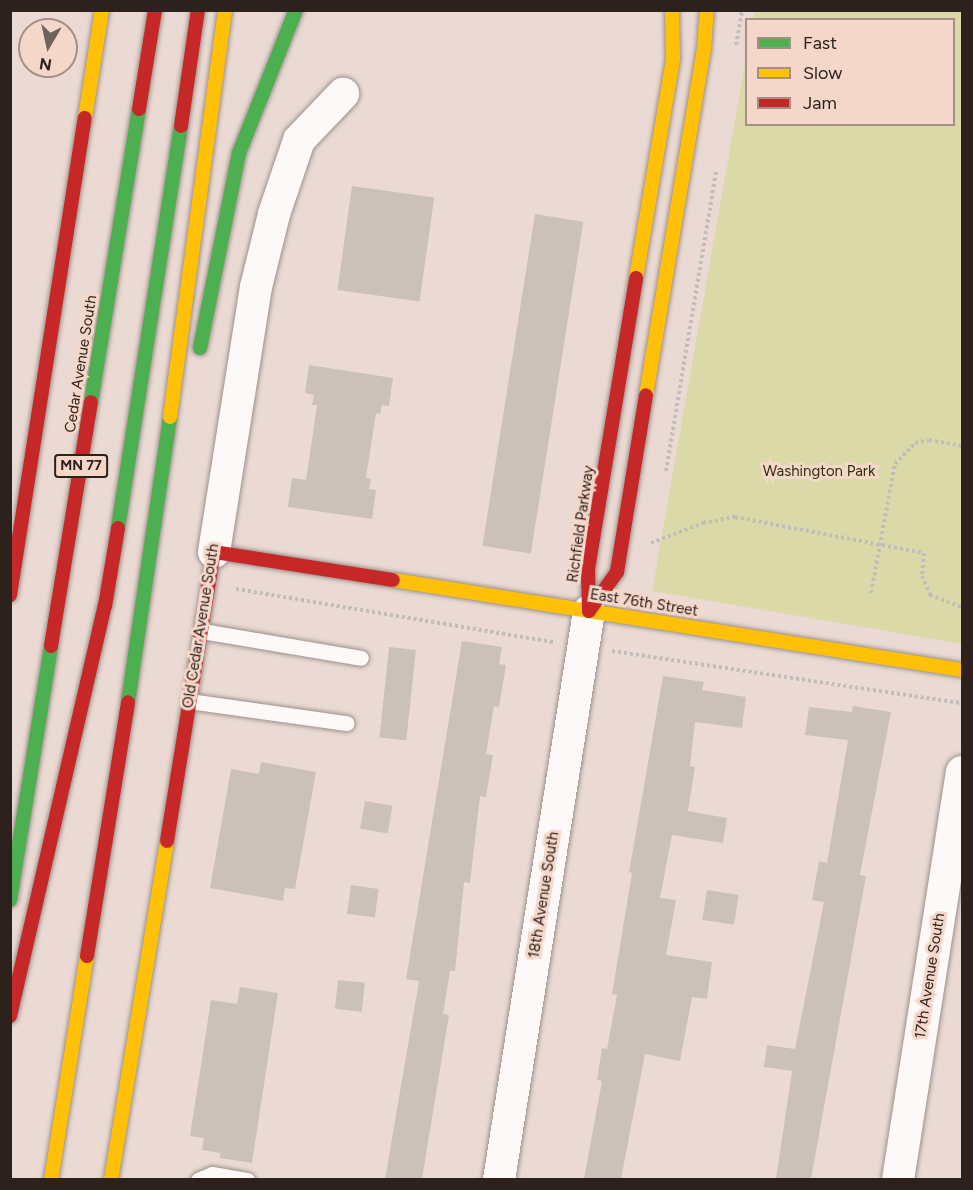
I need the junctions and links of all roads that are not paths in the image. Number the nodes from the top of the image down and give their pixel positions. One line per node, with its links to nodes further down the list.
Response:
1 (102, 10): 13 (main road, MN 77)
2 (155, 10): 21 (main road, Cedar Avenue South / MN 77)
3 (198, 10): 22 (main road)
4 (225, 10): 12 (main road)
5 (672, 10): 14 (main road, Richfield Parkway)
6 (707, 10): 14 (main road)
7 (293, 15): 9 (main road)
8 (343, 94): 11 (street, Old Cedar Avenue South)
9 (197, 363)
10 (182, 442): 12 (main road)
11 (214, 552): 14 (main road, East 76th Street); 15 (main road, Old Cedar Avenue South)
12 (150, 566): 23 (main road)
13 (10, 595)
14 (589, 611): 17 (main road, East 76th Street); 27 (street, 18th Avenue South)
15 (202, 631): 16 (lane); 18 (main road, Old Cedar Avenue South)
16 (361, 658)
17 (963, 670)
18 (189, 701): 19 (lane); 24 (main road, Old Cedar Avenue South)
19 (346, 723)
20 (963, 772): 28 (street, 17th Avenue South)
21 (10, 900)
22 (10, 1016)
23 (51, 1179)
24 (111, 1179)
25 (198, 1179): 26 (lane)
26 (247, 1179)
27 (499, 1179)
28 (898, 1179)

